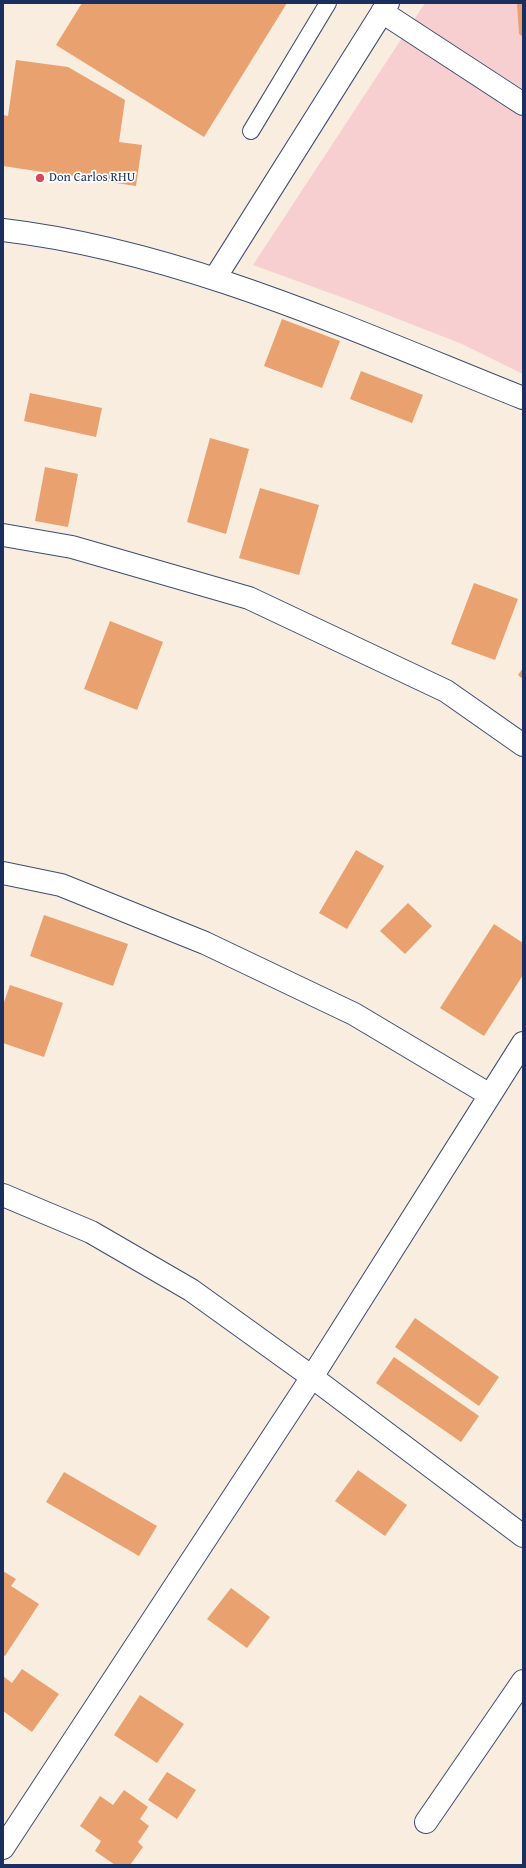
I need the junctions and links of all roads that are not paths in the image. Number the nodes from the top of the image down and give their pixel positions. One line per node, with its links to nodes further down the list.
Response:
1 (328, 3): 4 (lane)
2 (385, 8): 3 (street); 6 (street)
3 (523, 104)
4 (251, 131)
5 (3, 230): 6 (street)
6 (215, 278): 7 (street)
7 (523, 398)
8 (3, 535): 9 (street)
9 (523, 745)
10 (3, 873): 12 (street)
11 (523, 1043): 12 (street)
12 (490, 1095): 14 (street)
13 (3, 1195): 14 (street)
14 (312, 1377): 15 (street); 18 (street)
15 (523, 1536)
16 (523, 1681): 17 (street)
17 (426, 1822)
18 (3, 1848)

